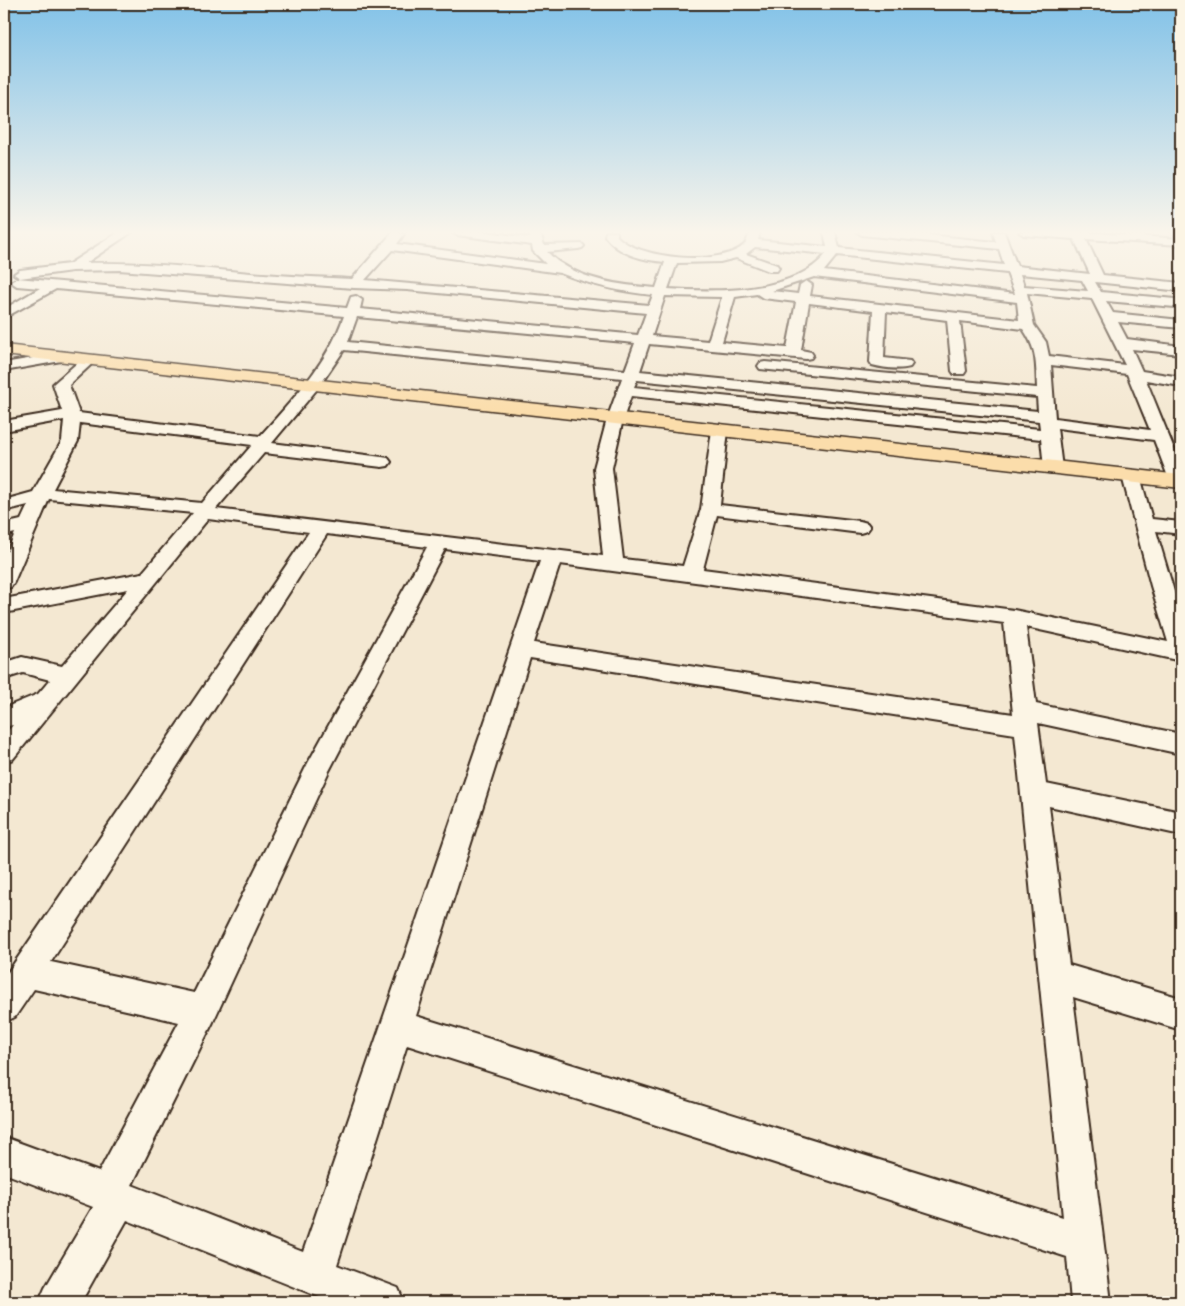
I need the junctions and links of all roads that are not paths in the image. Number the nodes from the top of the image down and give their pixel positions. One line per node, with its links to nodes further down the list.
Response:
1 (41, 293): 18 (street)
2 (127, 293): 19 (street)
3 (355, 293): 19 (street)
4 (479, 293): 17 (street)
5 (660, 293): 11 (street); 17 (street)
6 (739, 293): 11 (street)
7 (755, 293): 14 (street)
8 (805, 293): 14 (street)
9 (1018, 293): 12 (street)
10 (1097, 293): 13 (street)
11 (730, 294): 26 (street)
12 (1022, 294): 13 (street); 23 (street)
13 (1098, 297): 15 (street); 21 (street)
14 (803, 299): 16 (street); 30 (street)
15 (1175, 303)
16 (880, 309): 20 (street); 38 (street)
17 (655, 310): 25 (street)
18 (4, 314)
19 (351, 314): 24 (street); 25 (street)
20 (953, 317): 23 (street); 43 (street)
21 (1109, 317): 22 (street); 27 (street)
22 (1181, 324)
23 (1027, 325): 37 (street)
24 (338, 345): 46 (street); 48 (street)
25 (642, 346): 26 (street); 31 (street); 46 (street)
26 (714, 346): 30 (street)
27 (1123, 348): 29 (street); 34 (street); 44 (street)
28 (4, 350): 33 (main road)
29 (1181, 350)
30 (793, 353): 32 (street)
31 (669, 356)
32 (821, 356)
33 (62, 357): 35 (main road); 41 (street)
34 (1181, 358)
35 (89, 360): 48 (main road); 51 (street)
36 (858, 360): 38 (street)
37 (1043, 360): 44 (street); 50 (street)
38 (877, 362): 40 (street)
39 (748, 364): 50 (street)
40 (915, 366)
41 (4, 367)
42 (933, 368): 43 (street)
43 (959, 371): 45 (street)
44 (1133, 372): 47 (street); 56 (street)
45 (1004, 374)
46 (632, 376): 49 (street); 53 (street)
47 (1181, 381)
48 (313, 385): 52 (main road); 58 (street)
49 (626, 391): 52 (street); 53 (street)
50 (1045, 393): 53 (street)
51 (72, 416): 54 (street); 58 (street); 63 (street)
52 (615, 419): 55 (main road); 75 (street)
53 (1048, 425): 56 (street); 60 (street)
54 (4, 426)
55 (720, 430): 60 (main road); 65 (street)
56 (1160, 438): 57 (street); 62 (street)
57 (1181, 443)
58 (262, 445): 59 (street); 66 (street)
59 (382, 462)
60 (1053, 468): 61 (main road)
61 (1131, 476): 62 (main road); 68 (street)
62 (1180, 482)
63 (42, 495): 64 (street); 66 (street); 67 (street)
64 (4, 505)
65 (710, 509): 69 (street); 76 (street)
66 (205, 511): 70 (street); 77 (street)
67 (29, 524): 72 (street); 78 (street)
68 (1145, 524): 71 (street); 79 (street)
69 (860, 527)
70 (321, 528): 73 (street); 94 (street)
71 (1181, 528)
72 (4, 530)
73 (439, 542): 74 (street); 97 (street)
74 (552, 556): 75 (street); 83 (street)
75 (614, 564): 76 (street)
76 (691, 574): 81 (street)
77 (149, 578): 80 (street); 86 (street)
78 (4, 582)
79 (1171, 587): 82 (street)
80 (4, 606)
81 (1014, 617): 84 (street); 89 (street)
82 (1181, 647)
83 (521, 649): 89 (street); 99 (street)
84 (1181, 653)
85 (4, 671): 86 (street)
86 (67, 676): 87 (street)
87 (46, 700): 88 (street); 91 (street)
88 (4, 718)
89 (1026, 718): 90 (street); 92 (street)
90 (1181, 744)
91 (4, 752)
92 (1034, 792): 93 (street); 95 (street)
93 (1181, 823)
94 (26, 972): 96 (street); 97 (street)
95 (1054, 976): 98 (street); 102 (street)
96 (4, 1006)
97 (202, 1011): 101 (street)
98 (1181, 1014)
99 (396, 1026): 102 (street); 103 (street)
100 (4, 1155): 101 (street)
101 (113, 1197): 103 (street); 104 (street)
102 (1084, 1243): 106 (street)
103 (314, 1276): 105 (street)
104 (59, 1302)
105 (384, 1302)
106 (1091, 1302)

